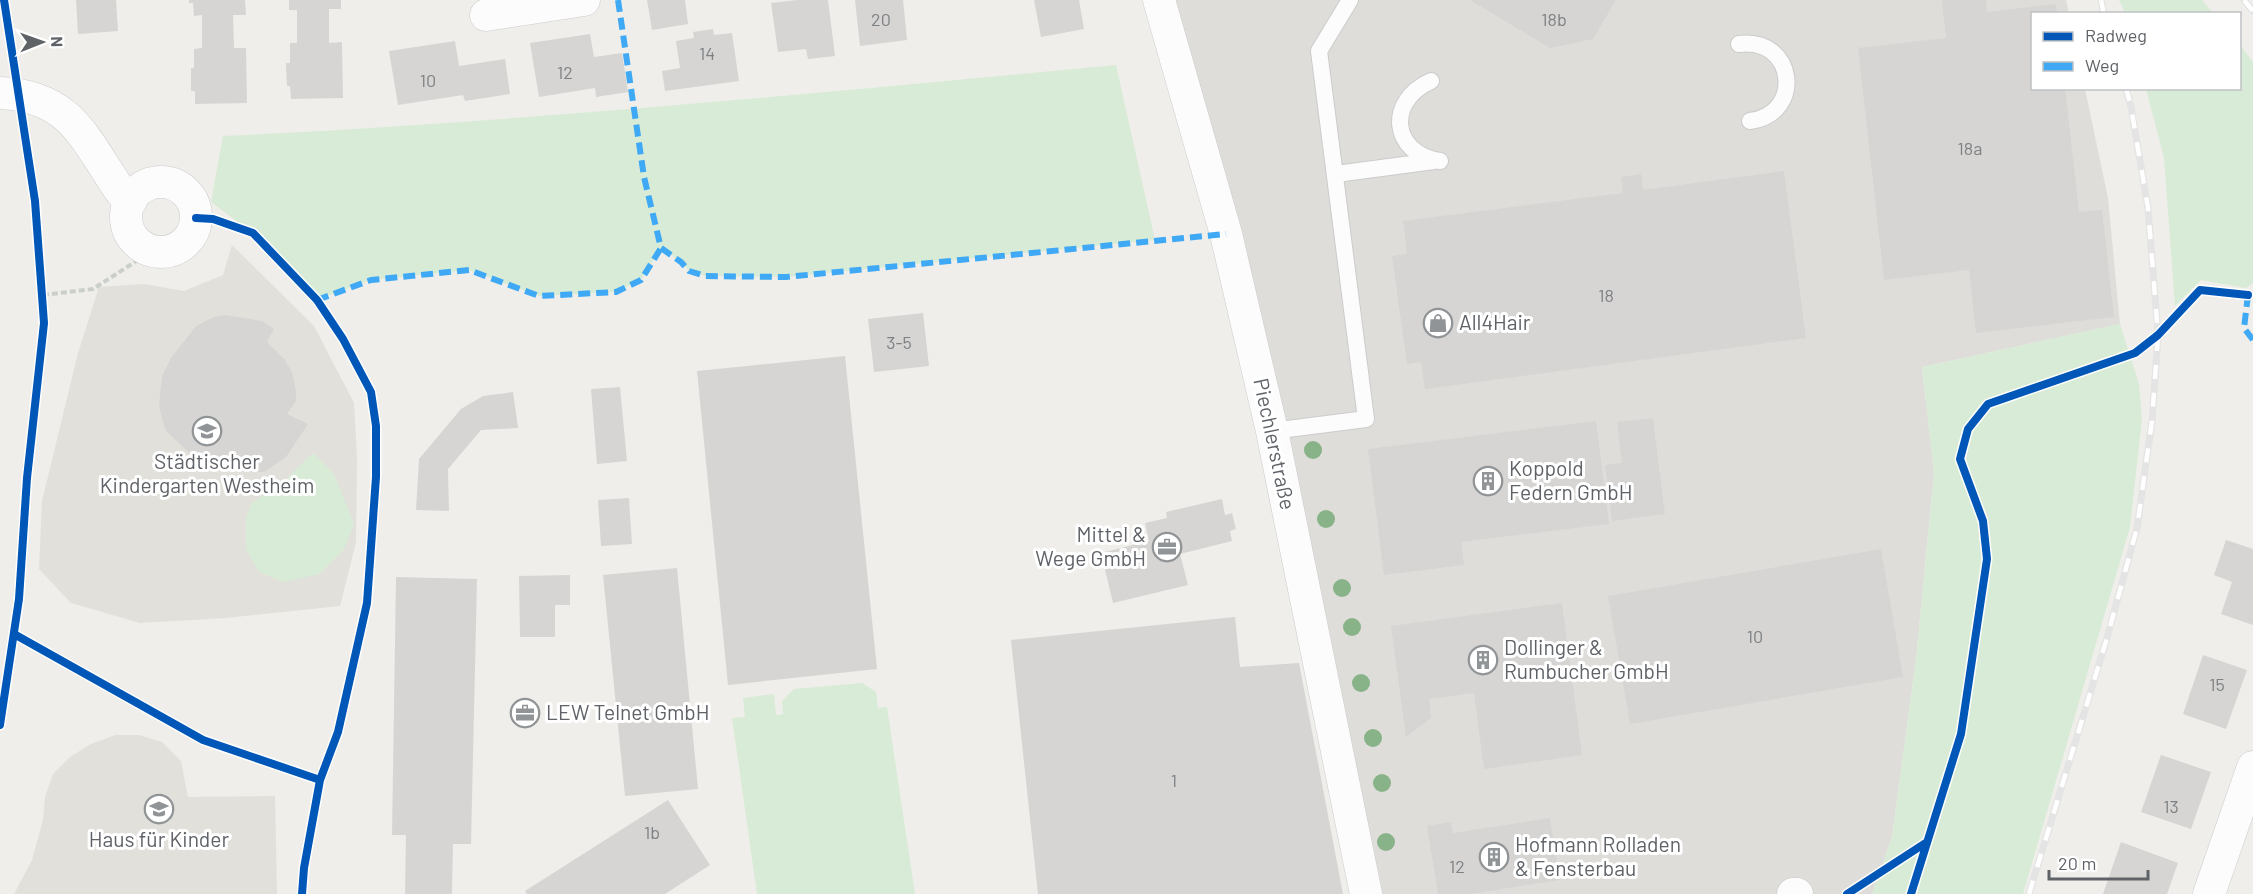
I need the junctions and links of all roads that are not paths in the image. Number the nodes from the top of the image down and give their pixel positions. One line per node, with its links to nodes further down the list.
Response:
1 (584, 0): 4 (street)
2 (1159, 0): 11 (street, Piechlerstraße)
3 (1350, 0): 9 (lane)
4 (486, 15)
5 (1739, 44): 8 (lane)
6 (1431, 81): 9 (lane)
7 (0, 93): 10 (street)
8 (1749, 121)
9 (1336, 174): 11 (lane)
10 (131, 201): 10 (street)
11 (1272, 431): 13 (street, Piechlerstraße)
12 (2253, 767): 16 (street)
13 (1366, 894)
14 (1792, 894): 15 (street)
15 (1797, 894)
16 (2209, 894)

